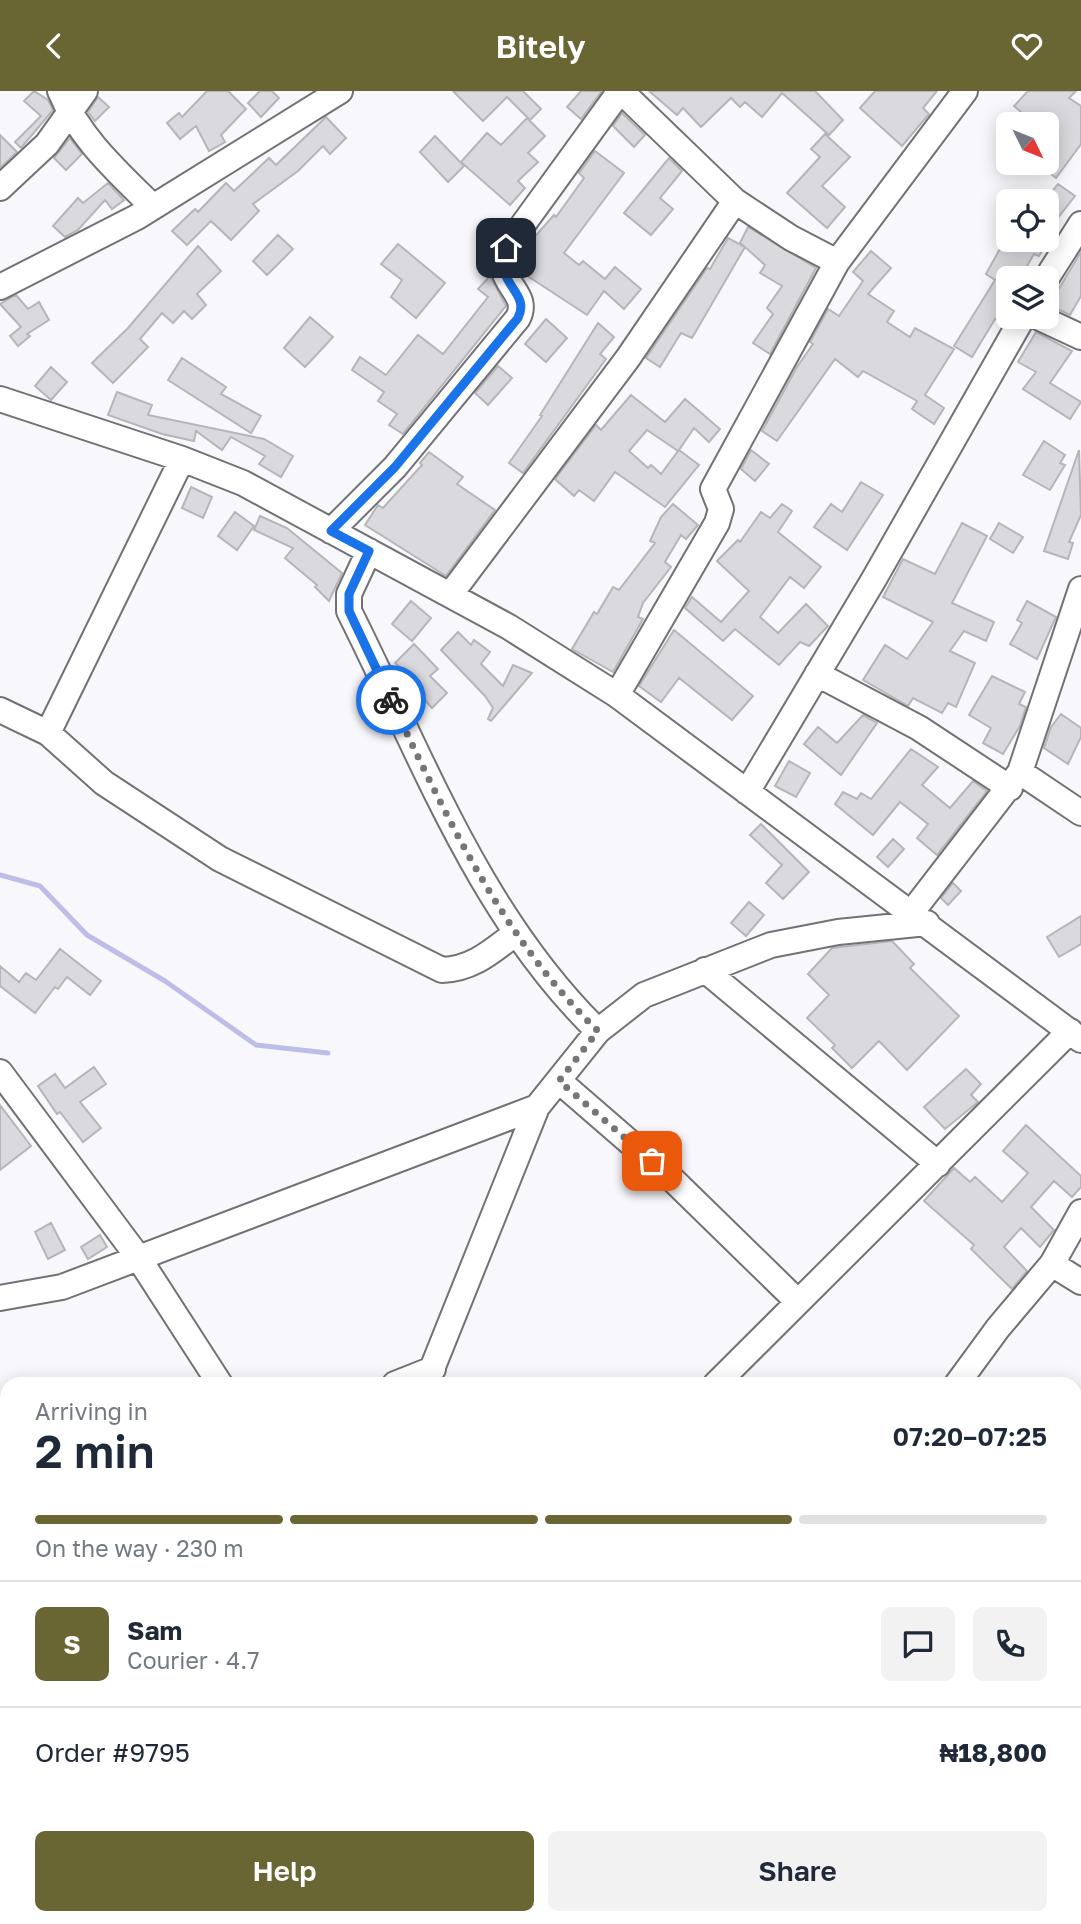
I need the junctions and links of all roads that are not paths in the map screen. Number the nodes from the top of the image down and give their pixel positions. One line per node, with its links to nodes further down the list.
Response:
1 (60, 91): 6 (street)
2 (85, 91): 6 (street)
3 (340, 91): 9 (street)
4 (965, 91): 11 (street)
5 (625, 92): 8 (street); 19 (street)
6 (70, 115): 7 (street); 9 (street)
7 (0, 188)
8 (735, 201): 11 (street); 22 (street)
9 (153, 207): 13 (street)
10 (1081, 224): 12 (street)
11 (837, 262): 24 (street)
12 (1054, 266)
13 (0, 287)
14 (1059, 327): 16 (street)
15 (1016, 329): 23 (street)
16 (1081, 337)
17 (0, 399): 18 (street)
18 (182, 459): 19 (street); 26 (street)
19 (331, 531): 20 (street)
20 (369, 551): 22 (street); 31 (street)
21 (1081, 589): 27 (street)
22 (450, 595): 24 (street)
23 (817, 674): 27 (street); 28 (street)
24 (617, 695): 28 (street)
25 (0, 710): 26 (street)
26 (48, 733): 31 (street)
27 (1015, 780): 29 (street); 30 (street)
28 (747, 792): 30 (street)
29 (1080, 810)
30 (920, 918): 32 (street); 34 (street)
31 (516, 933): 33 (street)
32 (705, 970): 33 (street); 38 (street)
33 (598, 1031): 36 (street)
34 (1076, 1035): 38 (street)
35 (0, 1072): 40 (street)
36 (559, 1081): 37 (street); 44 (street)
37 (537, 1107): 40 (street); 46 (street)
38 (937, 1164): 44 (street)
39 (1081, 1212): 41 (street)
40 (138, 1258): 43 (street); 45 (street)
41 (1052, 1264): 42 (street); 48 (street)
42 (1081, 1282)
43 (0, 1298)
44 (799, 1303): 47 (street)
45 (215, 1377)
46 (429, 1377)
47 (723, 1377)
48 (962, 1377)

